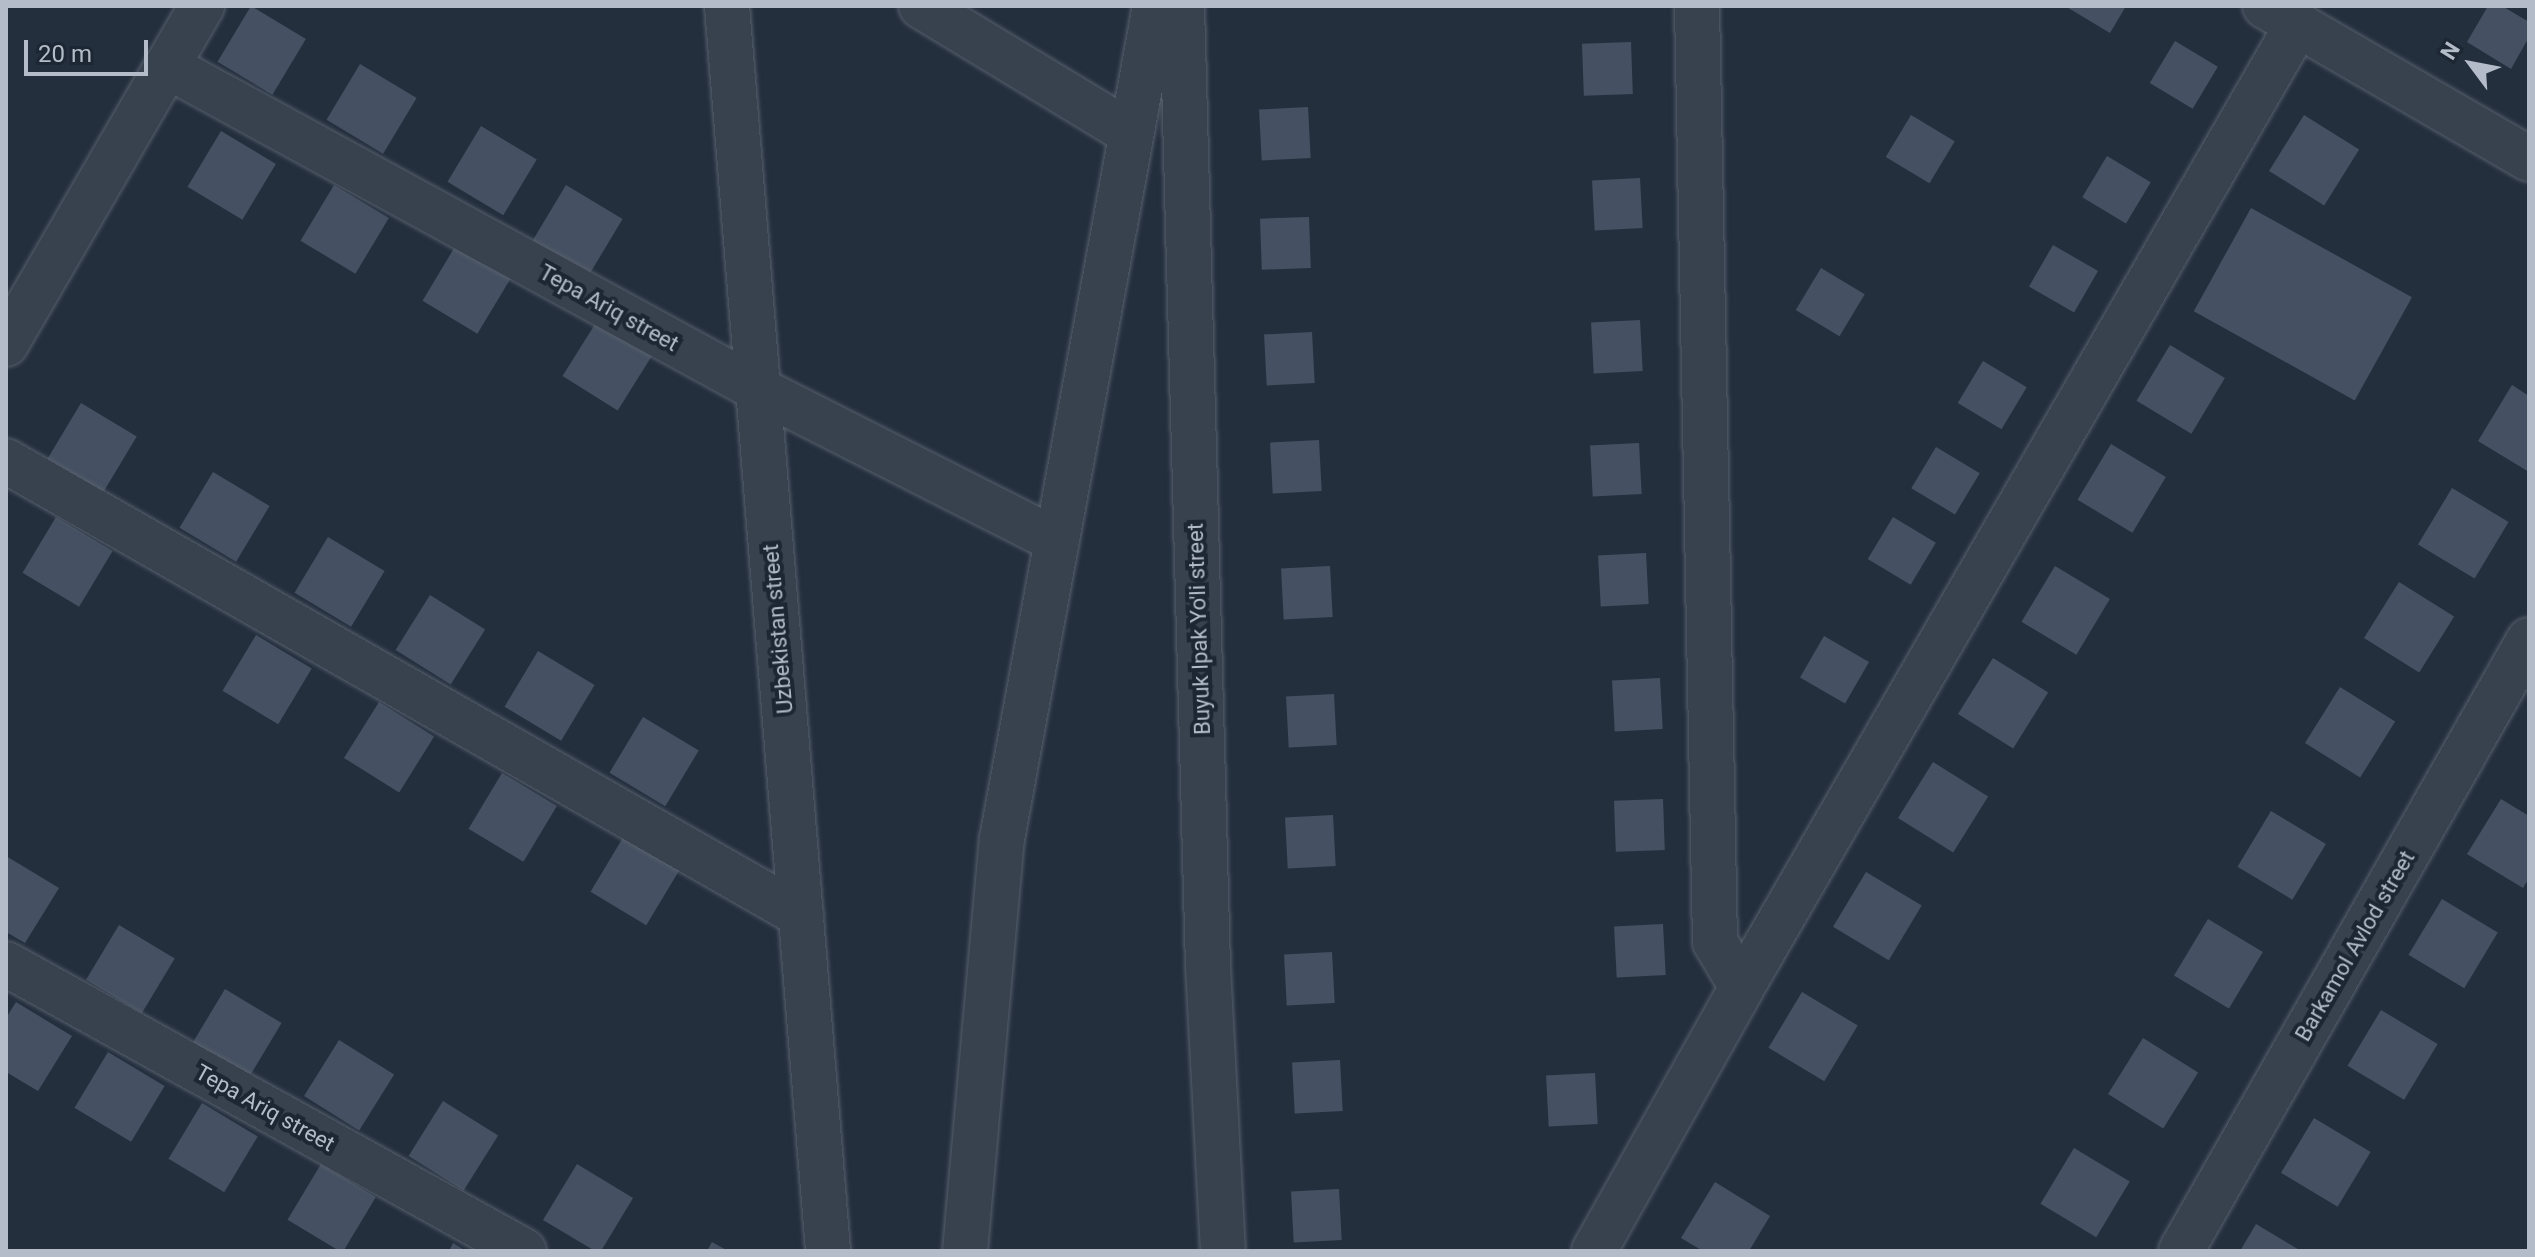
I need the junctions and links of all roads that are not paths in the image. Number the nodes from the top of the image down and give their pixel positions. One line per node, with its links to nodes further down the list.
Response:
1 (202, 6): 8 (street)
2 (727, 6): 12 (street, Uzbekistan street)
3 (921, 6): 9 (street)
4 (1155, 6): 9 (street)
5 (1182, 6): 22 (street, Buyuk Ipak Yo'li street)
6 (1697, 6): 18 (street)
7 (2282, 15): 10 (street); 18 (street)
8 (167, 66): 11 (street); 12 (street, Tepa Ariq street)
9 (1131, 133): 14 (street)
10 (2529, 159)
11 (6, 344)
12 (758, 389): 14 (street, Tepa Ariq street); 16 (street, Uzbekistan street)
13 (6, 461): 16 (street)
14 (1057, 541): 21 (street)
15 (2529, 640): 24 (street, Barkamol Avlod street)
16 (801, 915): 20 (street, Uzbekistan street)
17 (6, 964): 19 (street, Tepa Ariq street)
18 (1742, 987): 23 (street)
19 (524, 1251)
20 (828, 1251)
21 (965, 1251)
22 (1223, 1251)
23 (1594, 1251)
24 (2181, 1251)

